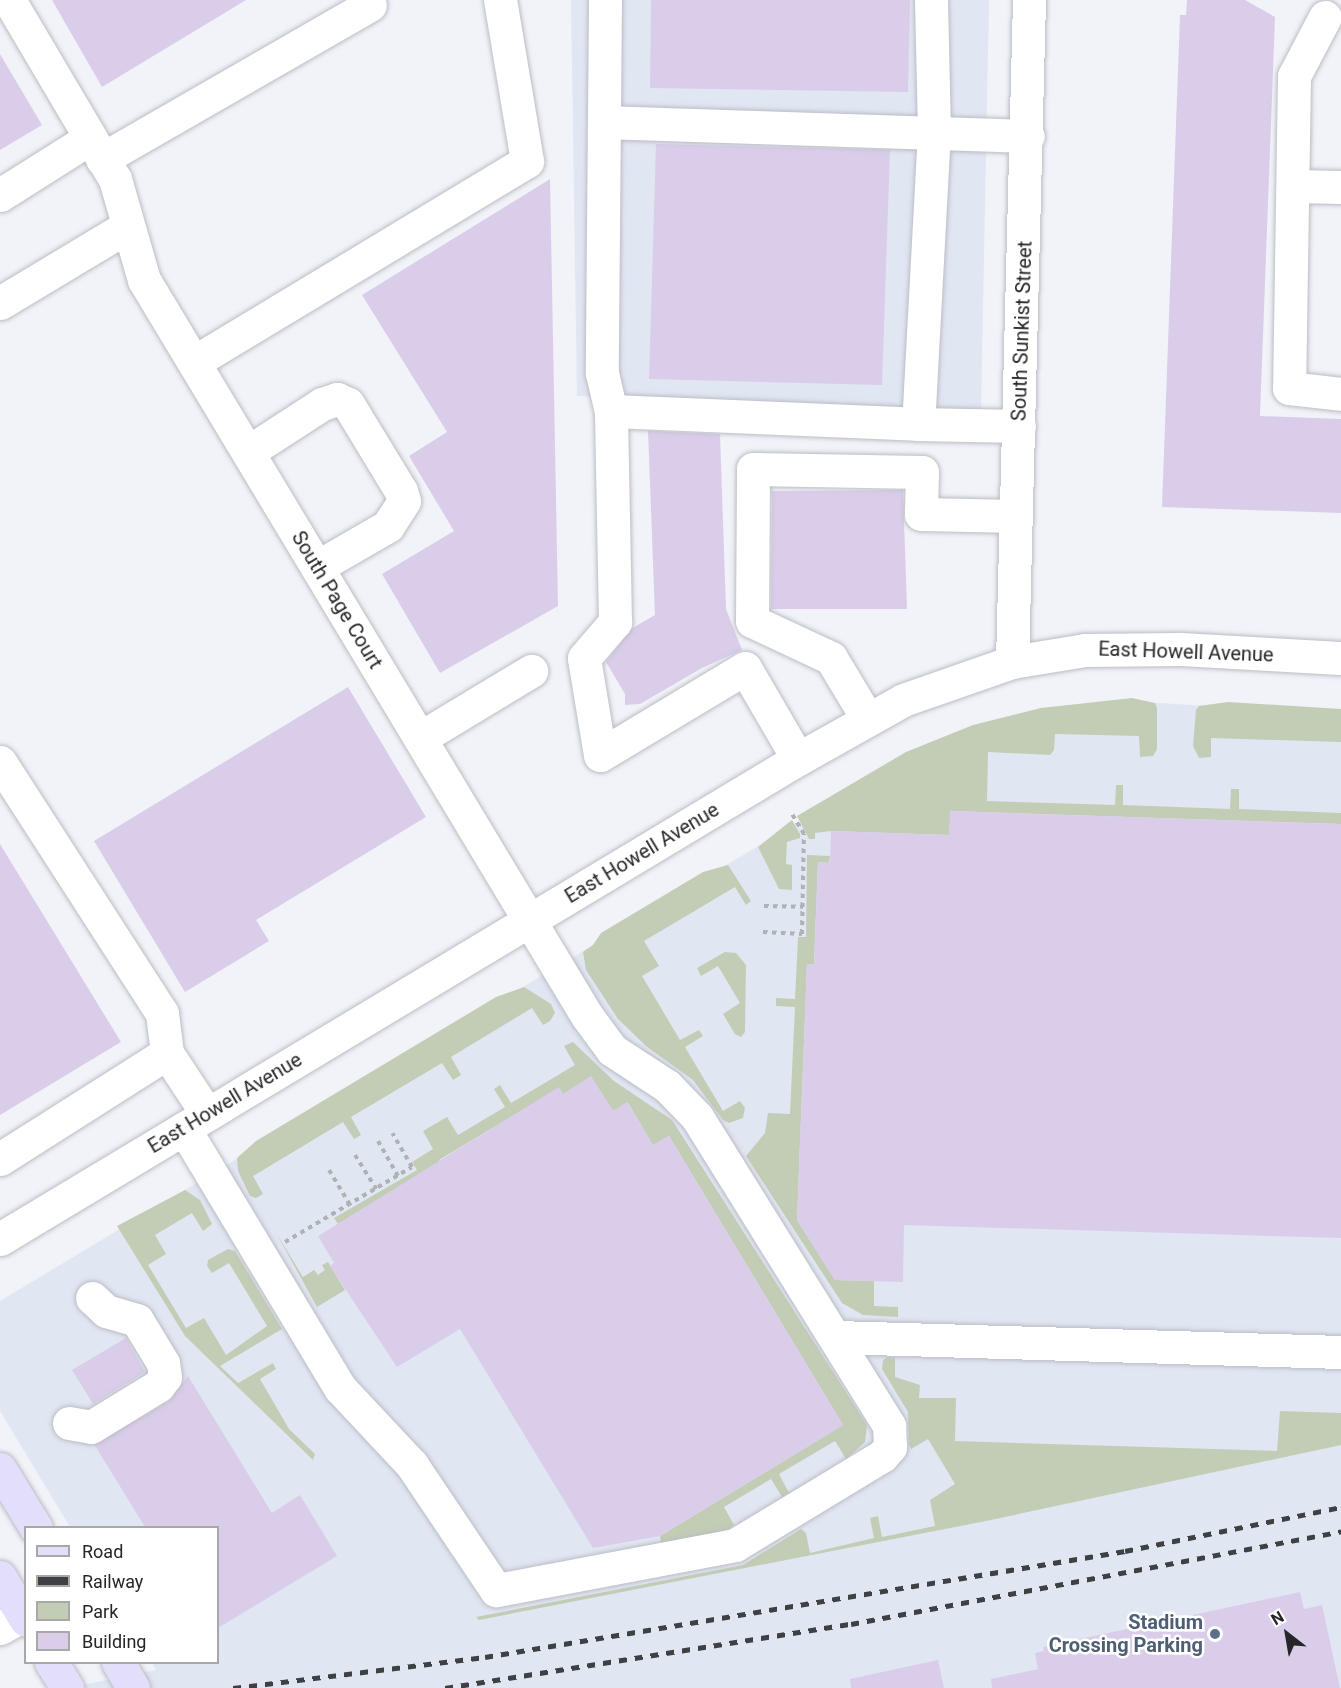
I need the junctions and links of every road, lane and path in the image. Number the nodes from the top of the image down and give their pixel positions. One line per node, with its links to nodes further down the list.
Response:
1 (9, 0): 11 (street, South Page Court)
2 (500, 0): 17 (street)
3 (605, 0): 8 (street)
4 (931, 0): 9 (street)
5 (1029, 0): 10 (street, South Sunkist Street)
6 (370, 5): 11 (street)
7 (1326, 20): 12 (street)
8 (604, 122): 9 (street); 19 (street)
9 (934, 131): 10 (street); 20 (street)
10 (1028, 136): 21 (street, South Sunkist Street)
11 (96, 148): 14 (street); 15 (street, South Page Court)
12 (1293, 186): 13 (street); 18 (street)
13 (1341, 187)
14 (0, 195)
15 (128, 226): 16 (street); 17 (street, South Page Court)
16 (0, 303)
17 (194, 363): 22 (street, South Page Court)
18 (1341, 394)
19 (611, 411): 20 (street); 30 (street)
20 (918, 424): 21 (street)
21 (1019, 426): 23 (street, South Sunkist Street)
22 (248, 452): 24 (street, South Page Court); 24 (street)
23 (1016, 516): 26 (street, South Sunkist Street); 28 (street)
24 (317, 567): 29 (street, South Page Court)
25 (1341, 658): 26 (street, East Howell Avenue)
26 (1012, 662): 28 (street, East Howell Avenue)
27 (531, 671): 29 (street)
28 (867, 718): 30 (street, East Howell Avenue)
29 (420, 738): 35 (street, South Page Court)
30 (798, 759): 35 (street, East Howell Avenue)
31 (0, 762): 37 (street)
32 (792, 814): 34 (path)
33 (764, 906): 34 (path)
34 (802, 907): 36 (path)
35 (529, 921): 38 (street, East Howell Avenue); 50 (street, South Page Court)
36 (763, 932)
37 (167, 1053): 38 (street); 42 (street)
38 (195, 1121): 48 (street, East Howell Avenue); 50 (street, South Page Court)
39 (392, 1133): 44 (path)
40 (378, 1141): 44 (path)
41 (355, 1155): 45 (path)
42 (0, 1159)
43 (329, 1170): 46 (path)
44 (398, 1176): 45 (path)
45 (376, 1189): 46 (path)
46 (350, 1205): 47 (path)
47 (281, 1234)
48 (0, 1239)
49 (92, 1298): 52 (street)
50 (836, 1337): 51 (street)
51 (1341, 1352)
52 (69, 1423)
53 (0, 1469): 54 (main road)
54 (35, 1526)
55 (0, 1577): 56 (main road)
56 (16, 1621)
57 (52, 1664): 59 (main road)
58 (119, 1664): 60 (main road)
59 (67, 1688)
60 (133, 1688)

